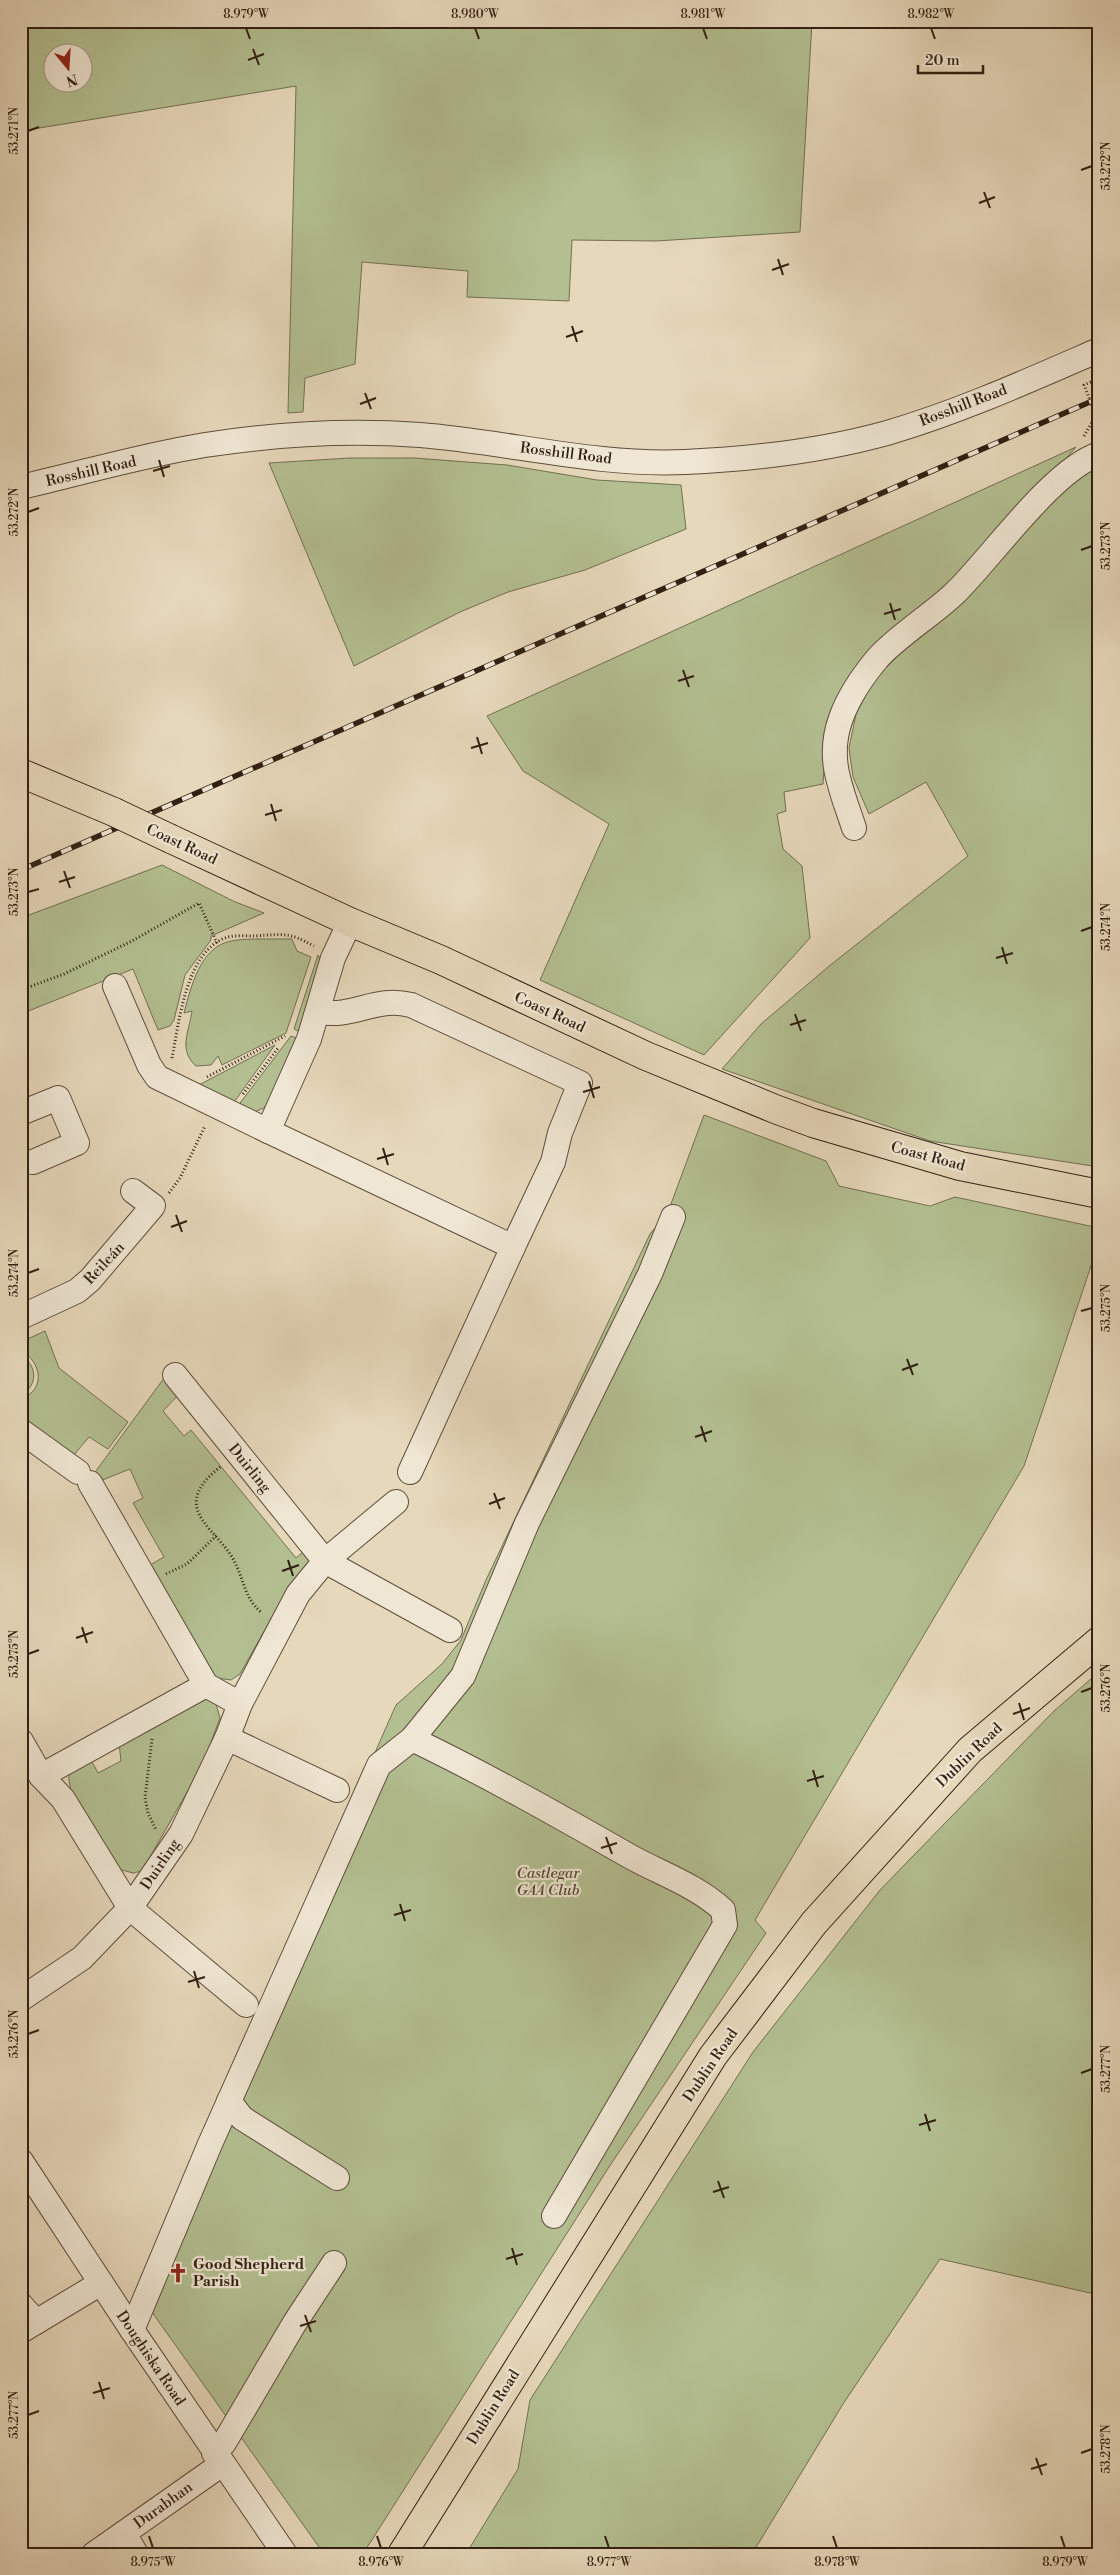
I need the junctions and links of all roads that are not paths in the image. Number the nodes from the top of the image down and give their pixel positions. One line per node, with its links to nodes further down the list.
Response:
1 (1099, 350): 3 (street, Rosshill Road)
2 (1093, 456): 5 (street)
3 (21, 487)
4 (21, 773): 6 (main road, Coast Road, bridge)
5 (854, 828)
6 (350, 922): 8 (street); 13 (main road, Coast Road)
7 (115, 986): 10 (street)
8 (319, 1012): 10 (street); 15 (street)
9 (21, 1113): 11 (street)
10 (268, 1131): 15 (street)
11 (33, 1162)
12 (133, 1191): 16 (street, Reileán)
13 (1099, 1194)
14 (673, 1217): 27 (street)
15 (513, 1247): 19 (street)
16 (21, 1317)
17 (176, 1375): 21 (street, Duirling)
18 (21, 1430): 24 (street)
19 (410, 1472)
20 (396, 1502): 21 (street, Duirling)
21 (325, 1561): 22 (street, Duirling); 25 (street, Duirling)
22 (450, 1630)
23 (1099, 1641): 47 (main road, Dublin Road)
24 (206, 1685): 25 (street); 29 (street)
25 (240, 1704): 26 (street, Duirling)
26 (227, 1738): 30 (street); 31 (street, Duirling)
27 (412, 1739): 34 (street); 37 (street)
28 (21, 1742): 29 (street, Duirling)
29 (41, 1776): 31 (street, Duirling)
30 (337, 1790)
31 (130, 1908): 32 (street, Duirling); 33 (street, Duirling)
32 (21, 2000)
33 (246, 2005)
34 (229, 2101): 36 (street); 41 (street)
35 (21, 2161): 39 (street, Doughiska Road)
36 (337, 2178)
37 (554, 2216)
38 (334, 2263): 42 (street, Durabhan)
39 (100, 2283): 40 (street); 41 (street, Doughiska Road)
40 (26, 2319)
41 (132, 2330): 42 (street, Doughiska Road)
42 (218, 2458): 43 (street, Durabhan); 46 (street, Doughiska Road)
43 (124, 2533): 44 (street); 45 (street, Durabhan)
44 (94, 2554)
45 (136, 2554)
46 (284, 2554)
47 (402, 2554)

